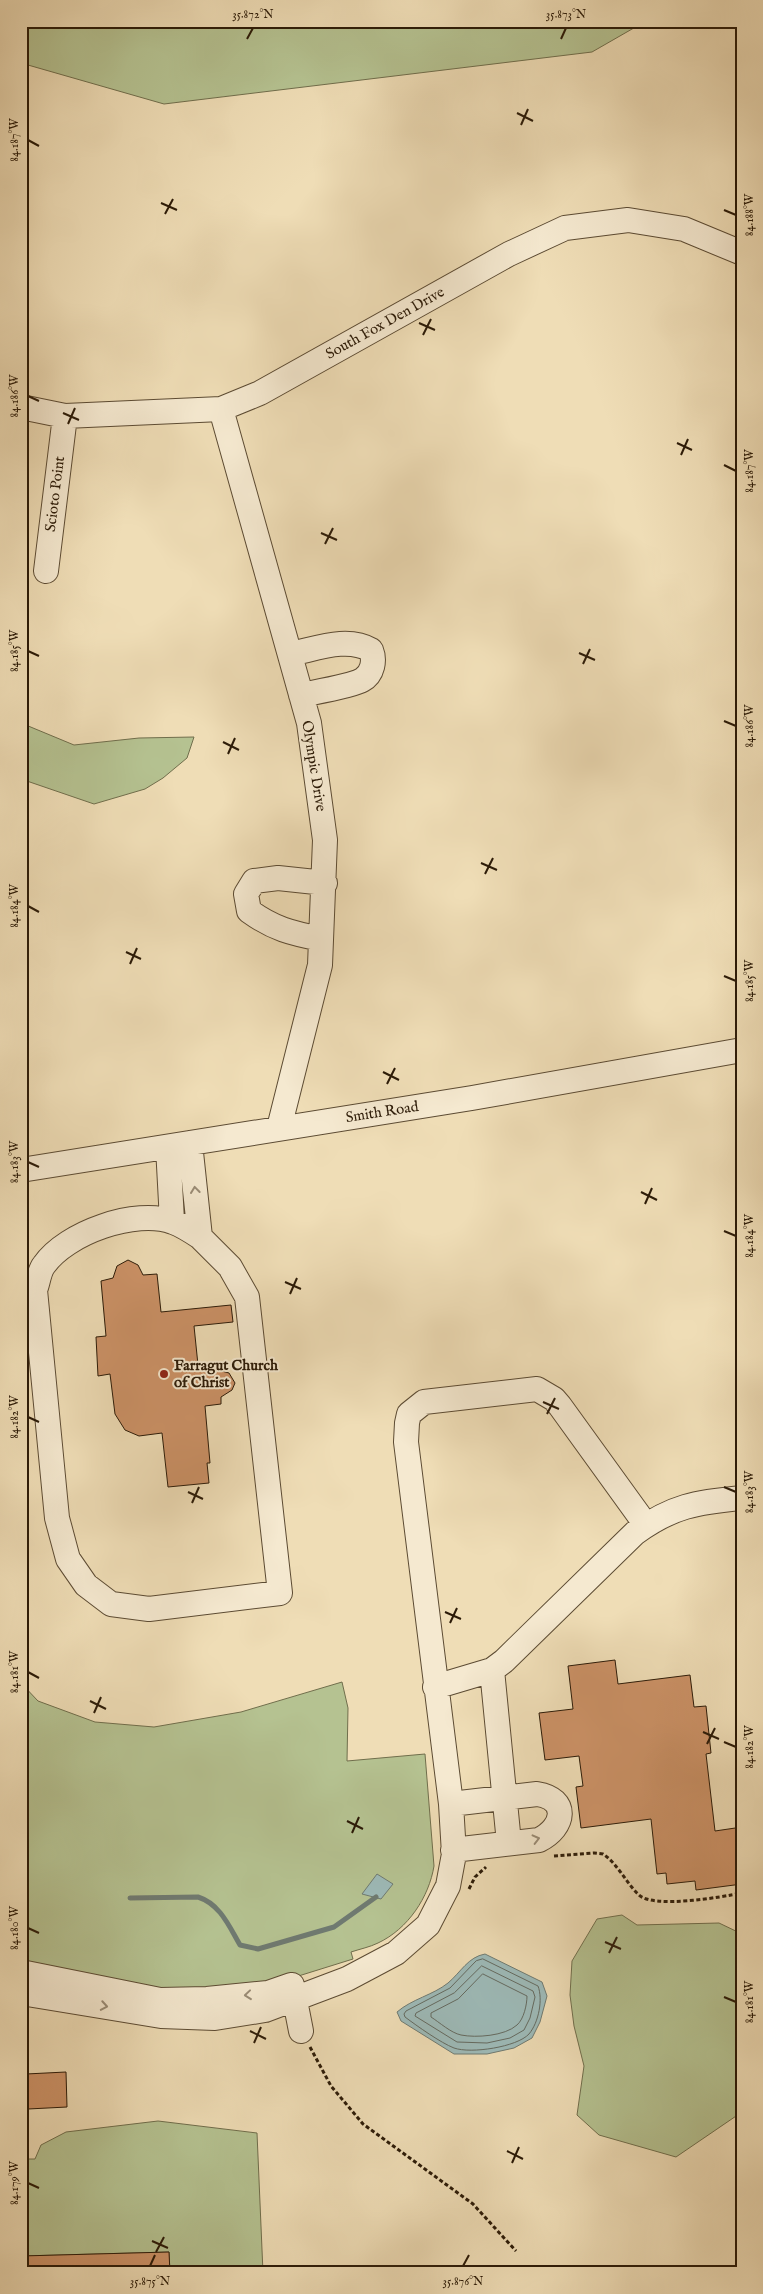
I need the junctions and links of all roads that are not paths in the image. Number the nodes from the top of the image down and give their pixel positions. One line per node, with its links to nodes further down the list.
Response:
1 (742, 253): 3 (street, South Fox Den Drive)
2 (21, 407): 4 (street, South Fox Den Drive)
3 (221, 409): 4 (street, South Fox Den Drive); 6 (street, Olympic Drive)
4 (65, 416): 5 (street, Scioto Point)
5 (46, 571)
6 (290, 654): 7 (street, Olympic Drive); 7 (street)
7 (301, 695): 8 (street, Olympic Drive)
8 (324, 883): 9 (street, Olympic Drive); 9 (street)
9 (322, 939): 11 (street, Olympic Drive)
10 (742, 1050): 11 (street, Smith Road)
11 (278, 1128): 12 (street, Smith Road)
12 (179, 1145): 13 (street, Smith Road); 14 (street); 15 (street, one-way to 12)
13 (21, 1170)
14 (172, 1221): 15 (street); 15 (street)
15 (200, 1237)
16 (742, 1498): 17 (street)
17 (646, 1525): 18 (street); 19 (street)
18 (492, 1670): 19 (street); 20 (street)
19 (435, 1687): 21 (street)
20 (504, 1797): 21 (street); 22 (street); 22 (street, one-way to 20)
21 (451, 1804): 23 (street)
22 (509, 1843): 23 (street)
23 (453, 1850): 27 (street)
24 (21, 1972): 25 (street)
25 (69, 1991): 26 (street); 27 (street)
26 (21, 1992)
27 (293, 1992): 28 (street)
28 (302, 2031)

